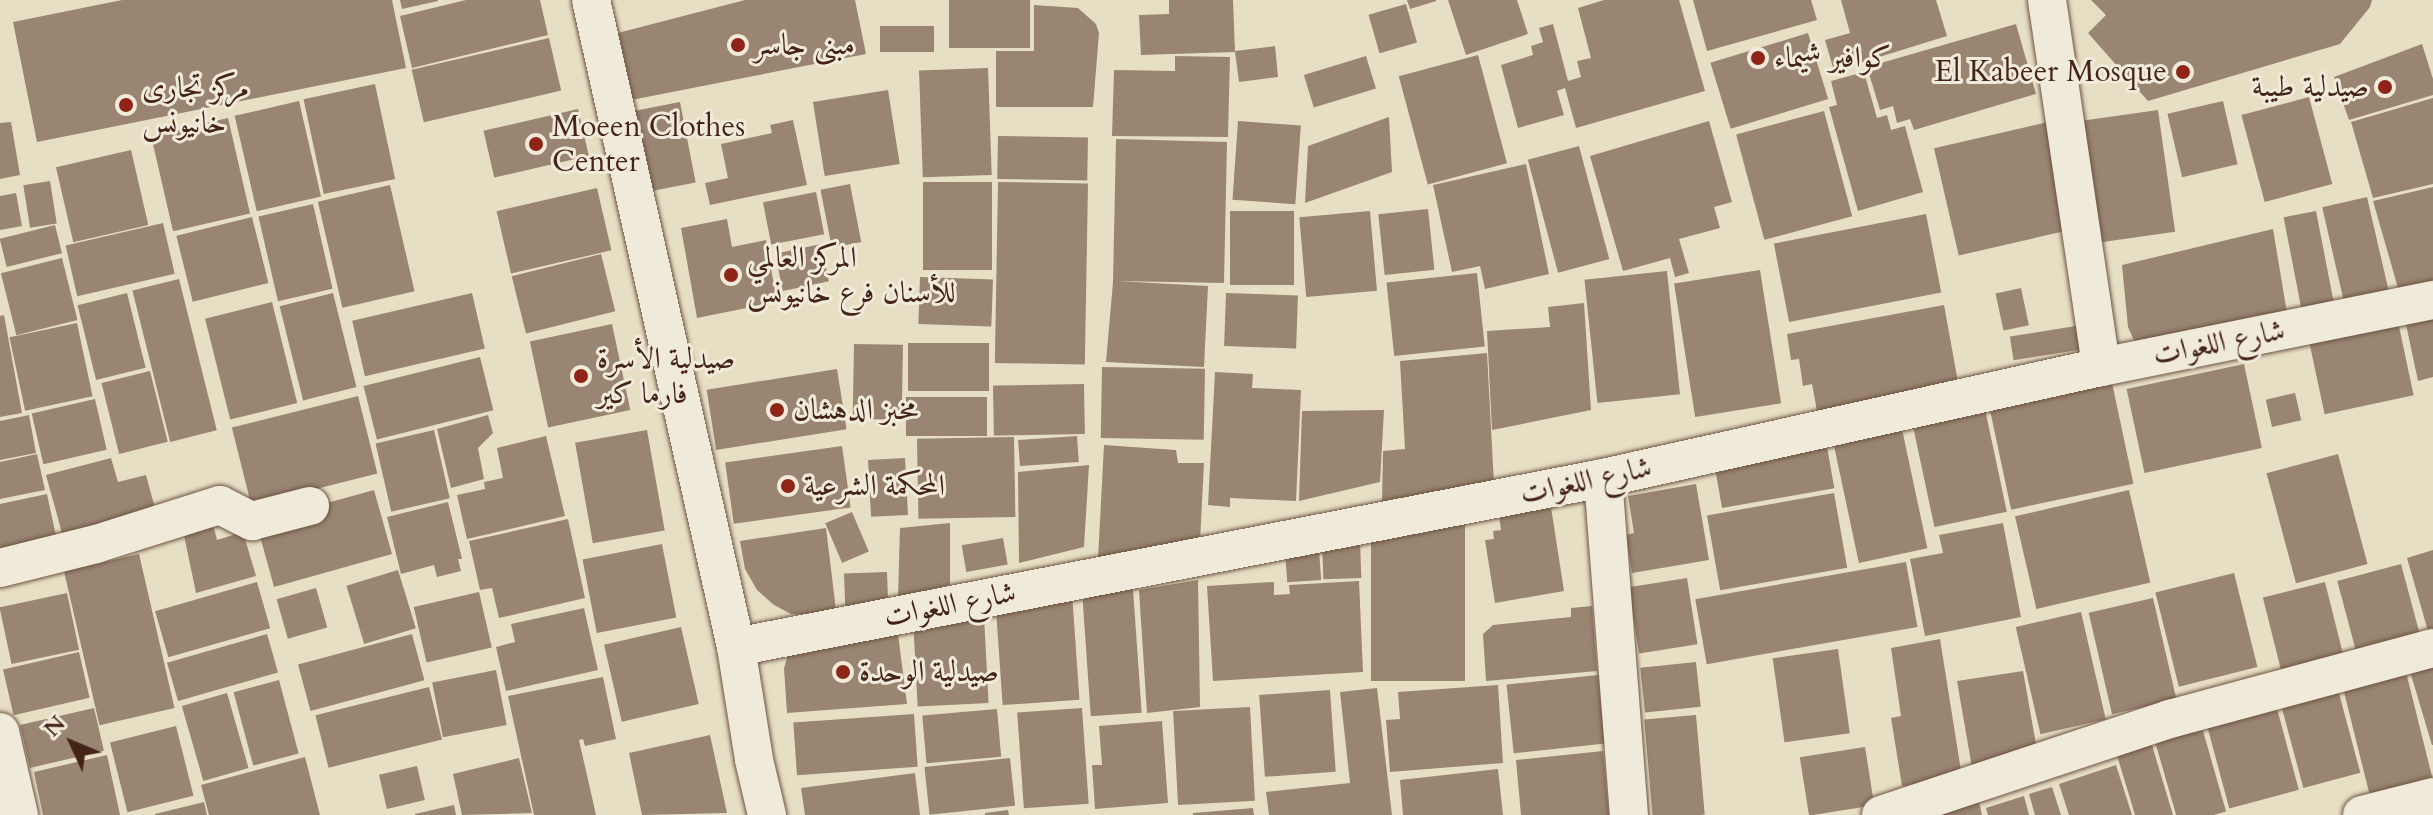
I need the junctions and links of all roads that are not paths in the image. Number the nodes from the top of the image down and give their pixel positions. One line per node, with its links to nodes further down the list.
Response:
1 (591, 0): 8 (street)
2 (2047, 0): 4 (street)
3 (2433, 300): 4 (street, شارع اللغوات)
4 (2101, 367): 5 (street, شارع اللغوات)
5 (1603, 478): 8 (street, شارع اللغوات); 15 (street)
6 (310, 506): 7 (street)
7 (0, 568)
8 (736, 647): 14 (street)
9 (2433, 648): 16 (street)
10 (0, 732): 11 (street)
11 (6, 779): 13 (street)
12 (2433, 797): 17 (street)
13 (19, 815)
14 (767, 815)
15 (1629, 815)
16 (1881, 815)
17 (2362, 815)

